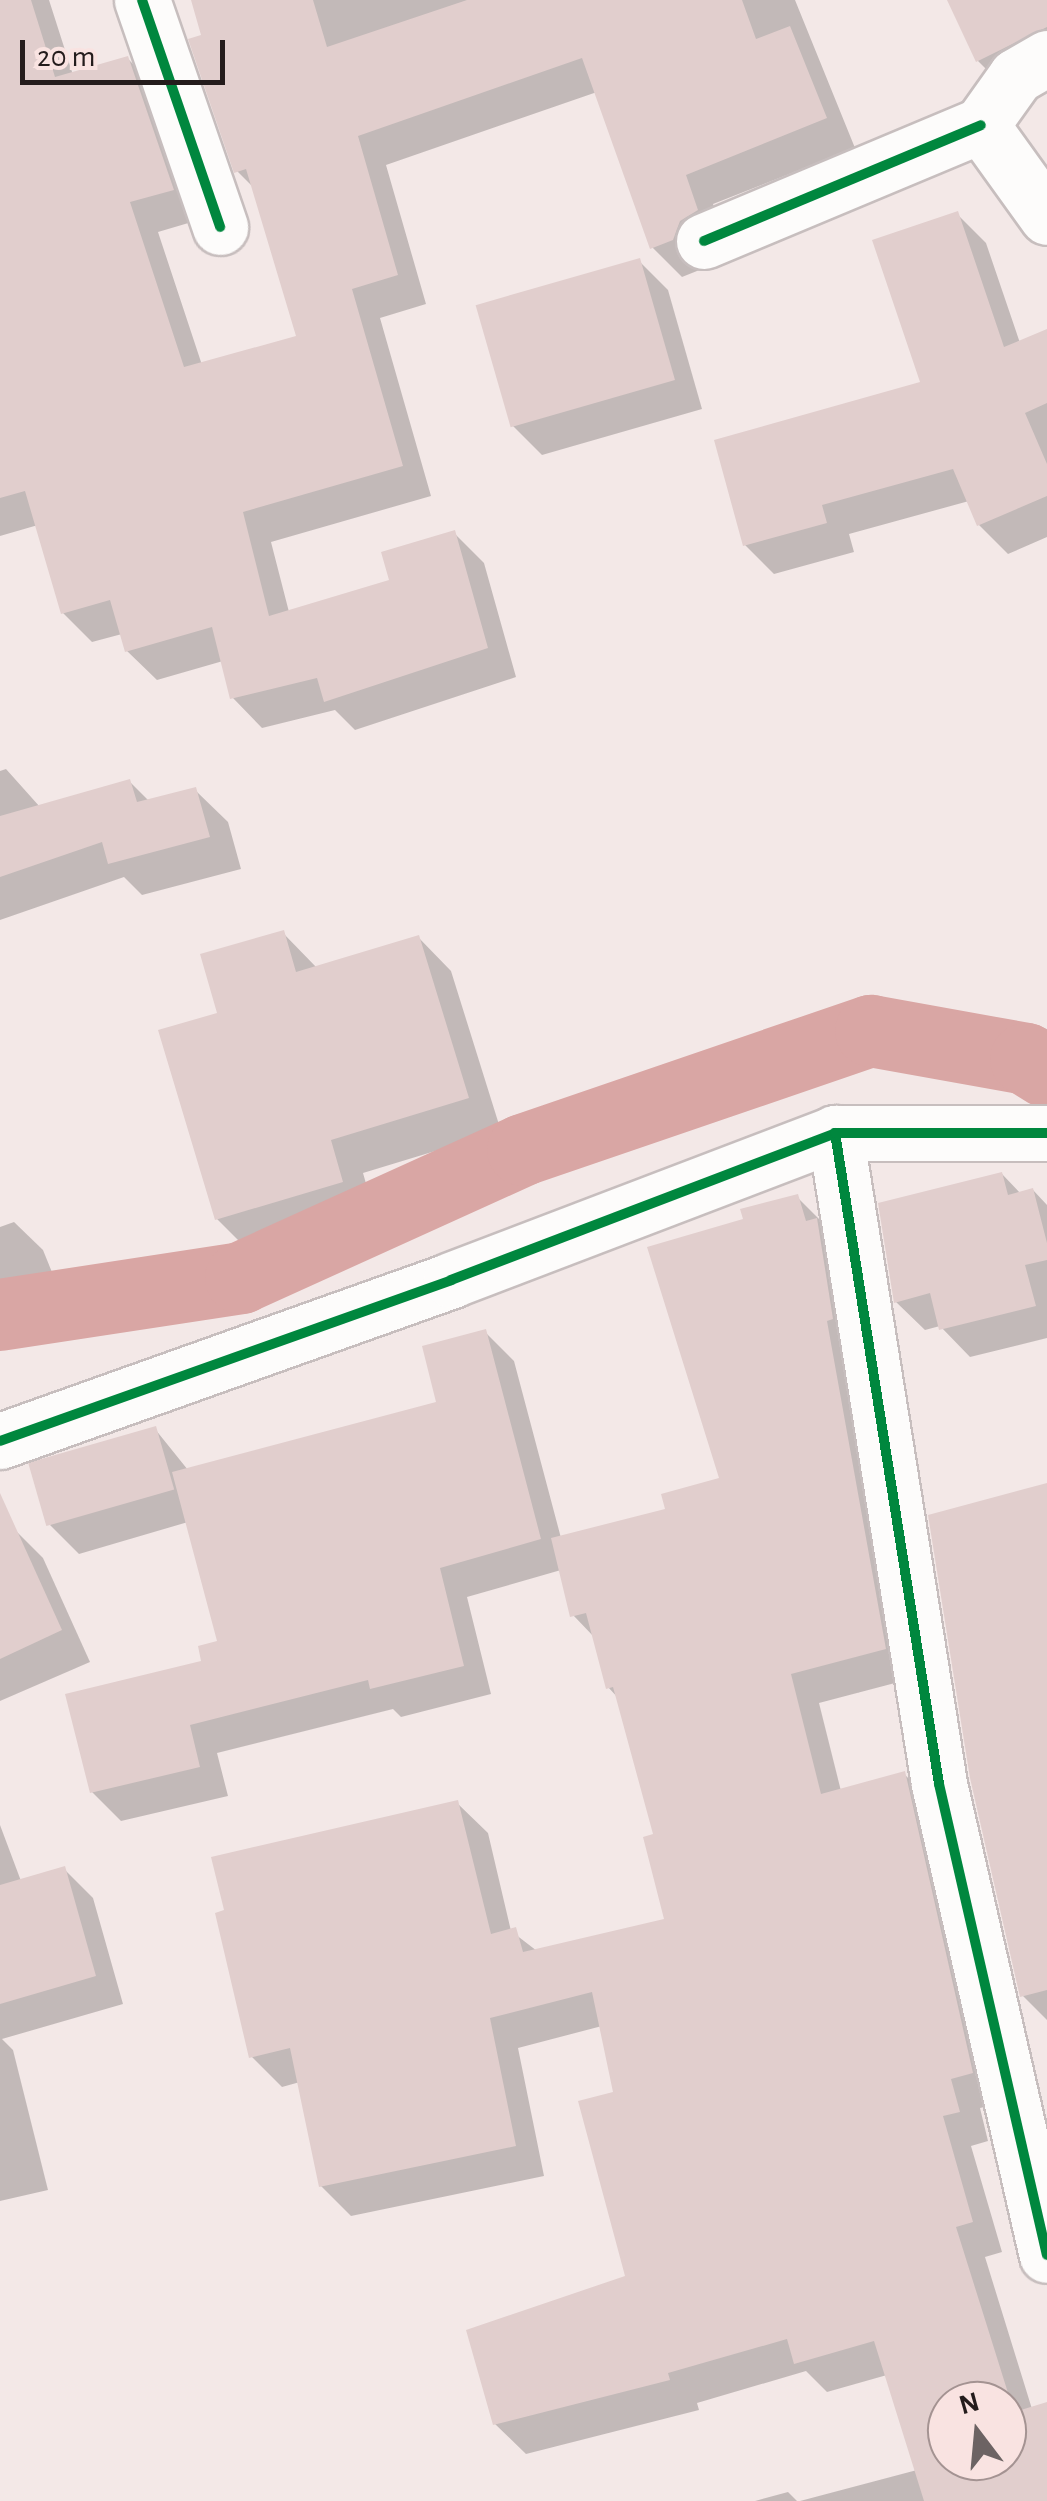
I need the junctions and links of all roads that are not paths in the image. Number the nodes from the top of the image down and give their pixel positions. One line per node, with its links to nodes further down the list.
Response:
1 (142, 0): 5 (street)
2 (1047, 58): 3 (street)
3 (981, 126): 4 (street); 6 (street)
4 (1047, 217)
5 (220, 227)
6 (704, 241)
7 (835, 1132): 8 (street); 9 (street); 10 (street)
8 (1047, 1133)
9 (0, 1440)
10 (1047, 2255)

